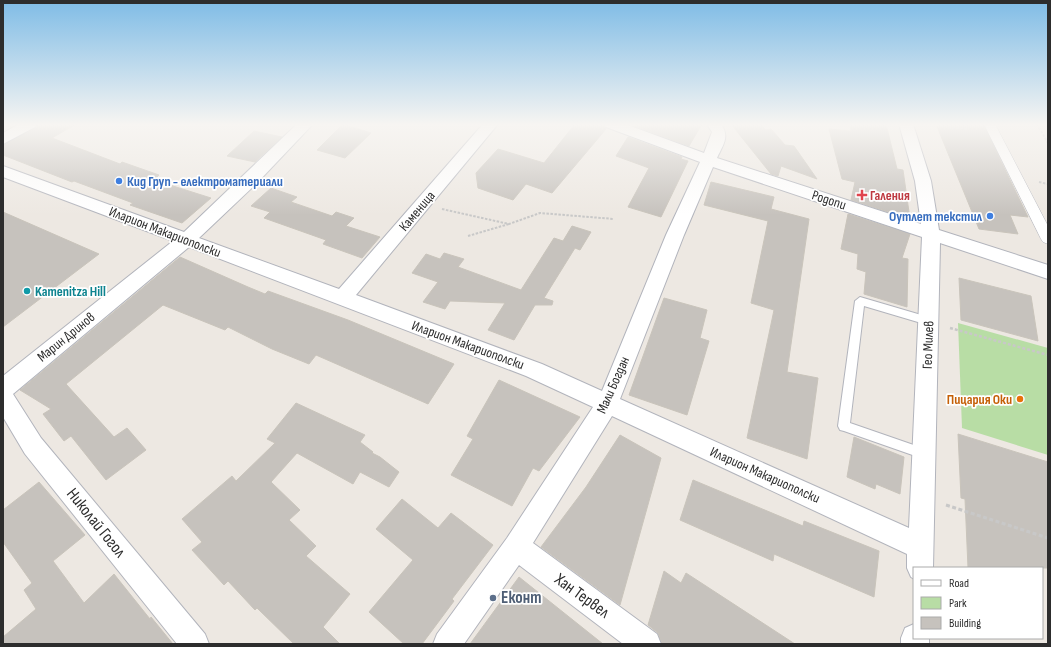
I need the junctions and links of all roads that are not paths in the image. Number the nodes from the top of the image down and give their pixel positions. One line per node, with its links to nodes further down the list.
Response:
1 (276, 154): 11 (street, Марин Дринов)
2 (465, 154): 13 (street, Каменица)
3 (692, 154): 7 (street, Родопи)
4 (711, 154): 7 (street, Мали Богдан)
5 (915, 154): 9 (street, Гео Милев)
6 (1004, 154): 10 (street)
7 (708, 160): 9 (street, Родопи); 17 (street, Мали Богдан)
8 (3, 171): 11 (street, Иларион Макариополски)
9 (931, 233): 12 (street, Родопи); 14 (street, Гео Милев)
10 (1048, 239)
11 (186, 240): 13 (street, Иларион Макариополски); 15 (street, Марин Дринов)
12 (1048, 272)
13 (342, 298): 17 (street, Иларион Макариополски)
14 (928, 321): 18 (street, Гео Милев); 18 (lane)
15 (3, 389)
16 (3, 397): 21 (street, Николай Гогол)
17 (607, 404): 19 (street, Мали Богдан); 20 (street, Иларион Макариополски)
18 (924, 454): 20 (street, Гео Милев)
19 (516, 547): 22 (street, Мали Богдан); 23 (street, Хан Тервел)
20 (921, 557)
21 (195, 644)
22 (446, 644)
23 (648, 644)

